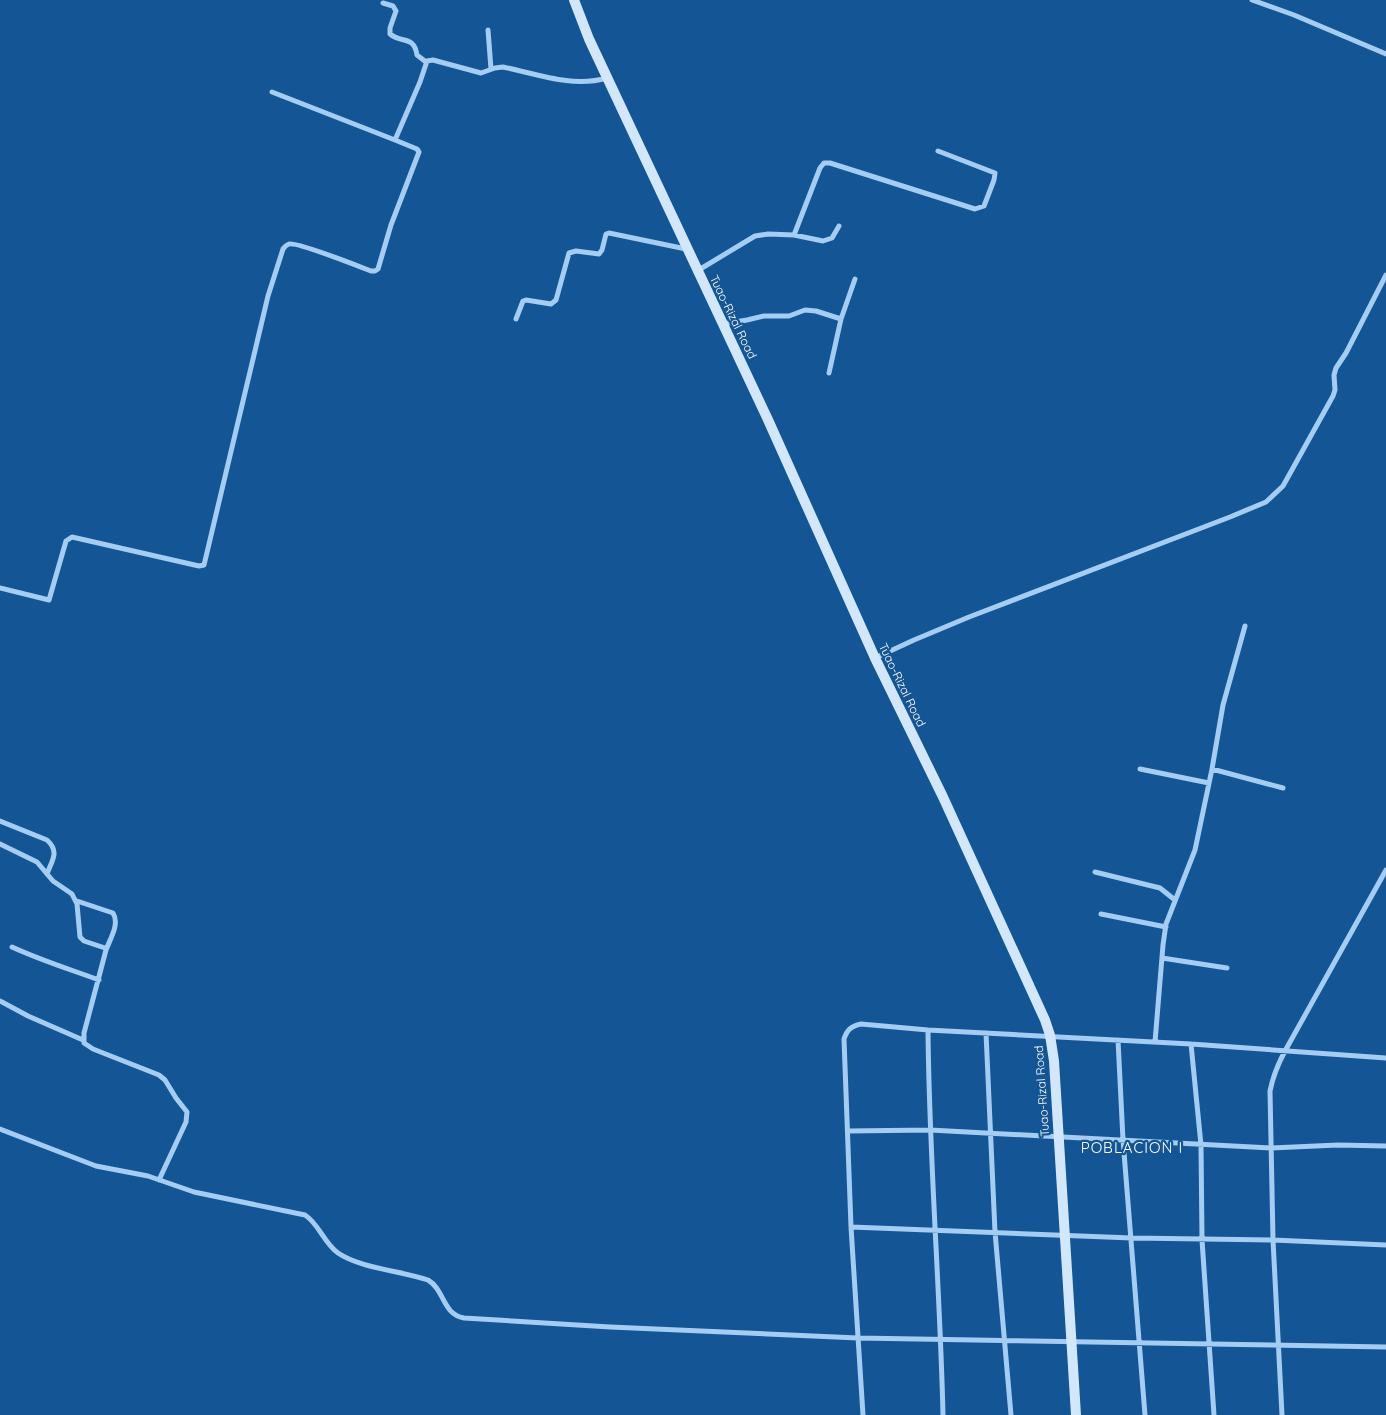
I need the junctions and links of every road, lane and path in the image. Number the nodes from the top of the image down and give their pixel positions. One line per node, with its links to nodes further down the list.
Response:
1 (574, 0): 8 (main road, Tuao-Rizal Road)
2 (1252, 0): 5 (street)
3 (383, 3): 6 (street)
4 (488, 30): 7 (street)
5 (1386, 54)
6 (426, 62): 7 (street); 10 (street)
7 (491, 69): 8 (street)
8 (608, 78): 14 (main road, Tuao-Rizal Road)
9 (272, 92): 10 (street)
10 (395, 140): 22 (street)
11 (938, 151): 13 (street)
12 (839, 226): 13 (street)
13 (794, 236): 15 (street)
14 (687, 249): 15 (main road, Tuao-Rizal Road); 18 (street)
15 (697, 271): 20 (main road, Tuao-Rizal Road)
16 (1386, 275): 24 (street)
17 (855, 279): 19 (street)
18 (516, 319)
19 (841, 319): 20 (street); 21 (street)
20 (722, 324): 24 (main road, Tuao-Rizal Road)
21 (829, 373)
22 (0, 588)
23 (1245, 626): 26 (street)
24 (875, 658): 46 (main road, Tuao-Rizal Road)
25 (1140, 769): 27 (street)
26 (1212, 769): 27 (street); 28 (street)
27 (1208, 783): 34 (street)
28 (1283, 788)
29 (0, 821): 33 (street)
30 (0, 844): 33 (street)
31 (1386, 870): 51 (street)
32 (1095, 872): 34 (street)
33 (47, 874): 35 (street)
34 (1175, 900): 37 (street)
35 (76, 901): 39 (street); 39 (street)
36 (1101, 914): 37 (street)
37 (1166, 927): 40 (street)
38 (12, 947): 42 (street)
39 (106, 950): 42 (street)
40 (1162, 958): 41 (street); 49 (street)
41 (1227, 968)
42 (98, 980): 47 (street)
43 (0, 1001): 47 (street)
44 (928, 1030): 45 (street); 54 (street); 55 (street)
45 (986, 1032): 46 (street); 56 (street)
46 (1050, 1035): 48 (street); 57 (main road, Tuao-Rizal Road)
47 (83, 1040): 62 (street)
48 (1118, 1040): 49 (street); 58 (street)
49 (1155, 1042): 50 (street)
50 (1191, 1044): 51 (street); 59 (street)
51 (1285, 1051): 52 (street); 61 (street)
52 (1386, 1058)
53 (0, 1128): 62 (street)
54 (930, 1130): 55 (street); 56 (street); 64 (street)
55 (848, 1131): 63 (street)
56 (990, 1134): 57 (street); 65 (street)
57 (1057, 1137): 58 (street); 66 (main road, Tuao-Rizal Road)
58 (1124, 1140): 59 (street); 67 (street)
59 (1201, 1145): 61 (street); 68 (street)
60 (1386, 1146): 61 (street)
61 (1272, 1148): 69 (street)
62 (159, 1180): 71 (street)
63 (851, 1226): 64 (street); 71 (street)
64 (934, 1230): 65 (street); 72 (street)
65 (996, 1232): 66 (street); 73 (street)
66 (1064, 1235): 67 (street); 74 (main road, Tuao-Rizal Road)
67 (1132, 1238): 68 (street); 75 (street)
68 (1202, 1240): 69 (street); 76 (street)
69 (1273, 1240): 70 (street); 77 (street)
70 (1386, 1245)
71 (858, 1338): 72 (street); 79 (street)
72 (942, 1340): 73 (street); 80 (street)
73 (1005, 1341): 74 (street); 81 (street)
74 (1071, 1342): 75 (street); 82 (main road, Tuao-Rizal Road)
75 (1139, 1342): 76 (street); 83 (street)
76 (1210, 1343): 77 (street); 84 (street)
77 (1279, 1344): 78 (street); 85 (street)
78 (1386, 1347)
79 (863, 1415)
80 (943, 1415)
81 (1012, 1415)
82 (1076, 1415)
83 (1145, 1415)
84 (1214, 1415)
85 (1282, 1415)

